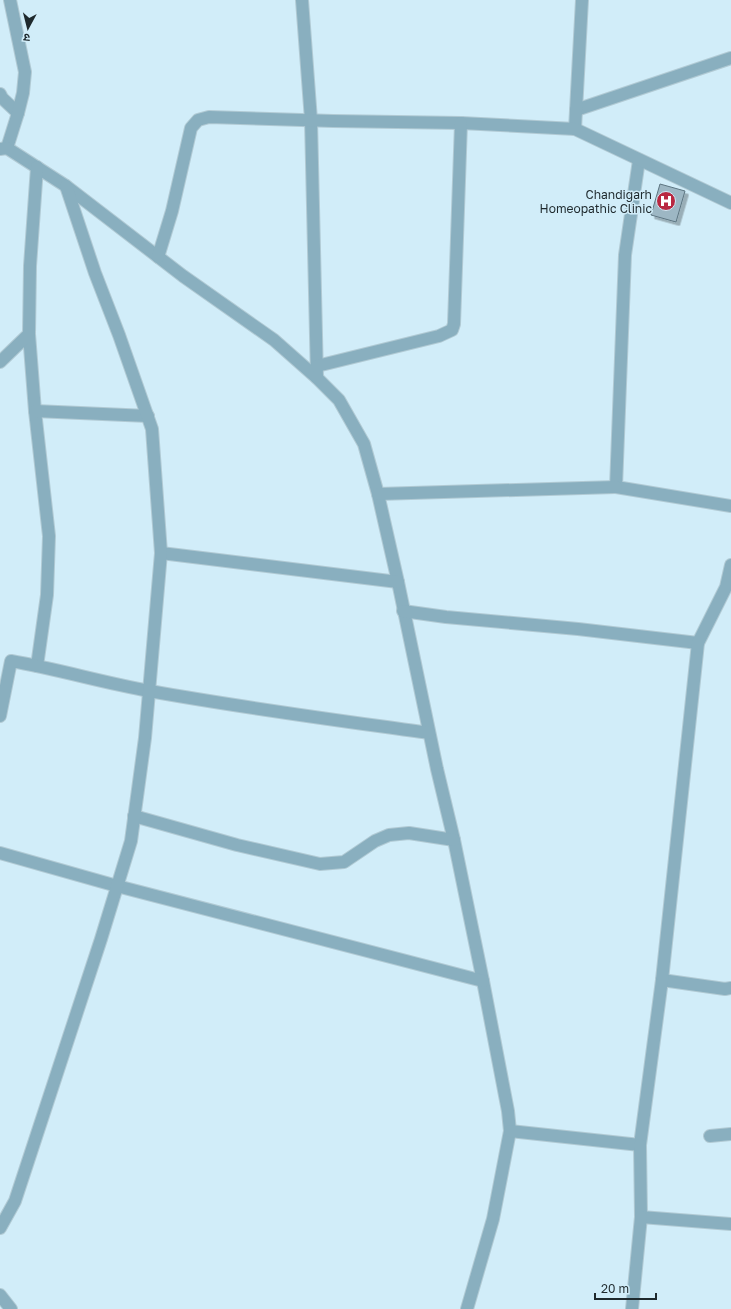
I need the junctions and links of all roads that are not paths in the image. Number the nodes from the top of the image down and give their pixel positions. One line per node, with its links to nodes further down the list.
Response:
1 (10, 0): 7 (street)
2 (302, 0): 8 (street)
3 (582, 0): 6 (street)
4 (731, 58): 6 (street)
5 (0, 94): 7 (street)
6 (576, 110): 10 (street)
7 (18, 113): 11 (street)
8 (311, 120): 9 (street); 16 (street); 19 (street)
9 (461, 123): 10 (street); 19 (street)
10 (575, 129): 12 (street)
11 (3, 149): 13 (street)
12 (639, 160): 15 (street); 22 (street)
13 (37, 167): 14 (street); 17 (street)
14 (66, 186): 16 (street); 21 (street)
15 (731, 203)
16 (158, 257): 19 (street)
17 (29, 334): 18 (street); 20 (street)
18 (0, 362)
19 (317, 372): 23 (street)
20 (35, 411): 21 (street); 31 (street)
21 (148, 416): 25 (street)
22 (616, 487): 23 (street); 24 (street)
23 (378, 494): 27 (street)
24 (731, 506)
25 (161, 553): 27 (street); 32 (street)
26 (731, 565): 29 (street)
27 (398, 582): 28 (street)
28 (403, 611): 29 (street); 34 (street)
29 (698, 643): 40 (street)
30 (6, 660): 31 (street); 33 (street)
31 (37, 666): 32 (street)
32 (149, 691): 34 (street); 35 (street)
33 (0, 716)
34 (429, 733): 36 (street)
35 (134, 816): 36 (street); 38 (street)
36 (454, 840): 39 (street)
37 (0, 853): 38 (street)
38 (117, 886): 39 (street); 48 (street)
39 (483, 980): 42 (street)
40 (662, 980): 41 (street); 45 (street)
41 (731, 988)
42 (510, 1131): 45 (street); 51 (street)
43 (731, 1134): 44 (street)
44 (710, 1136)
45 (640, 1145): 46 (street)
46 (640, 1217): 47 (street); 52 (street)
47 (731, 1224)
48 (0, 1228)
49 (0, 1295): 50 (street)
50 (10, 1309)
51 (467, 1309)
52 (632, 1309)

